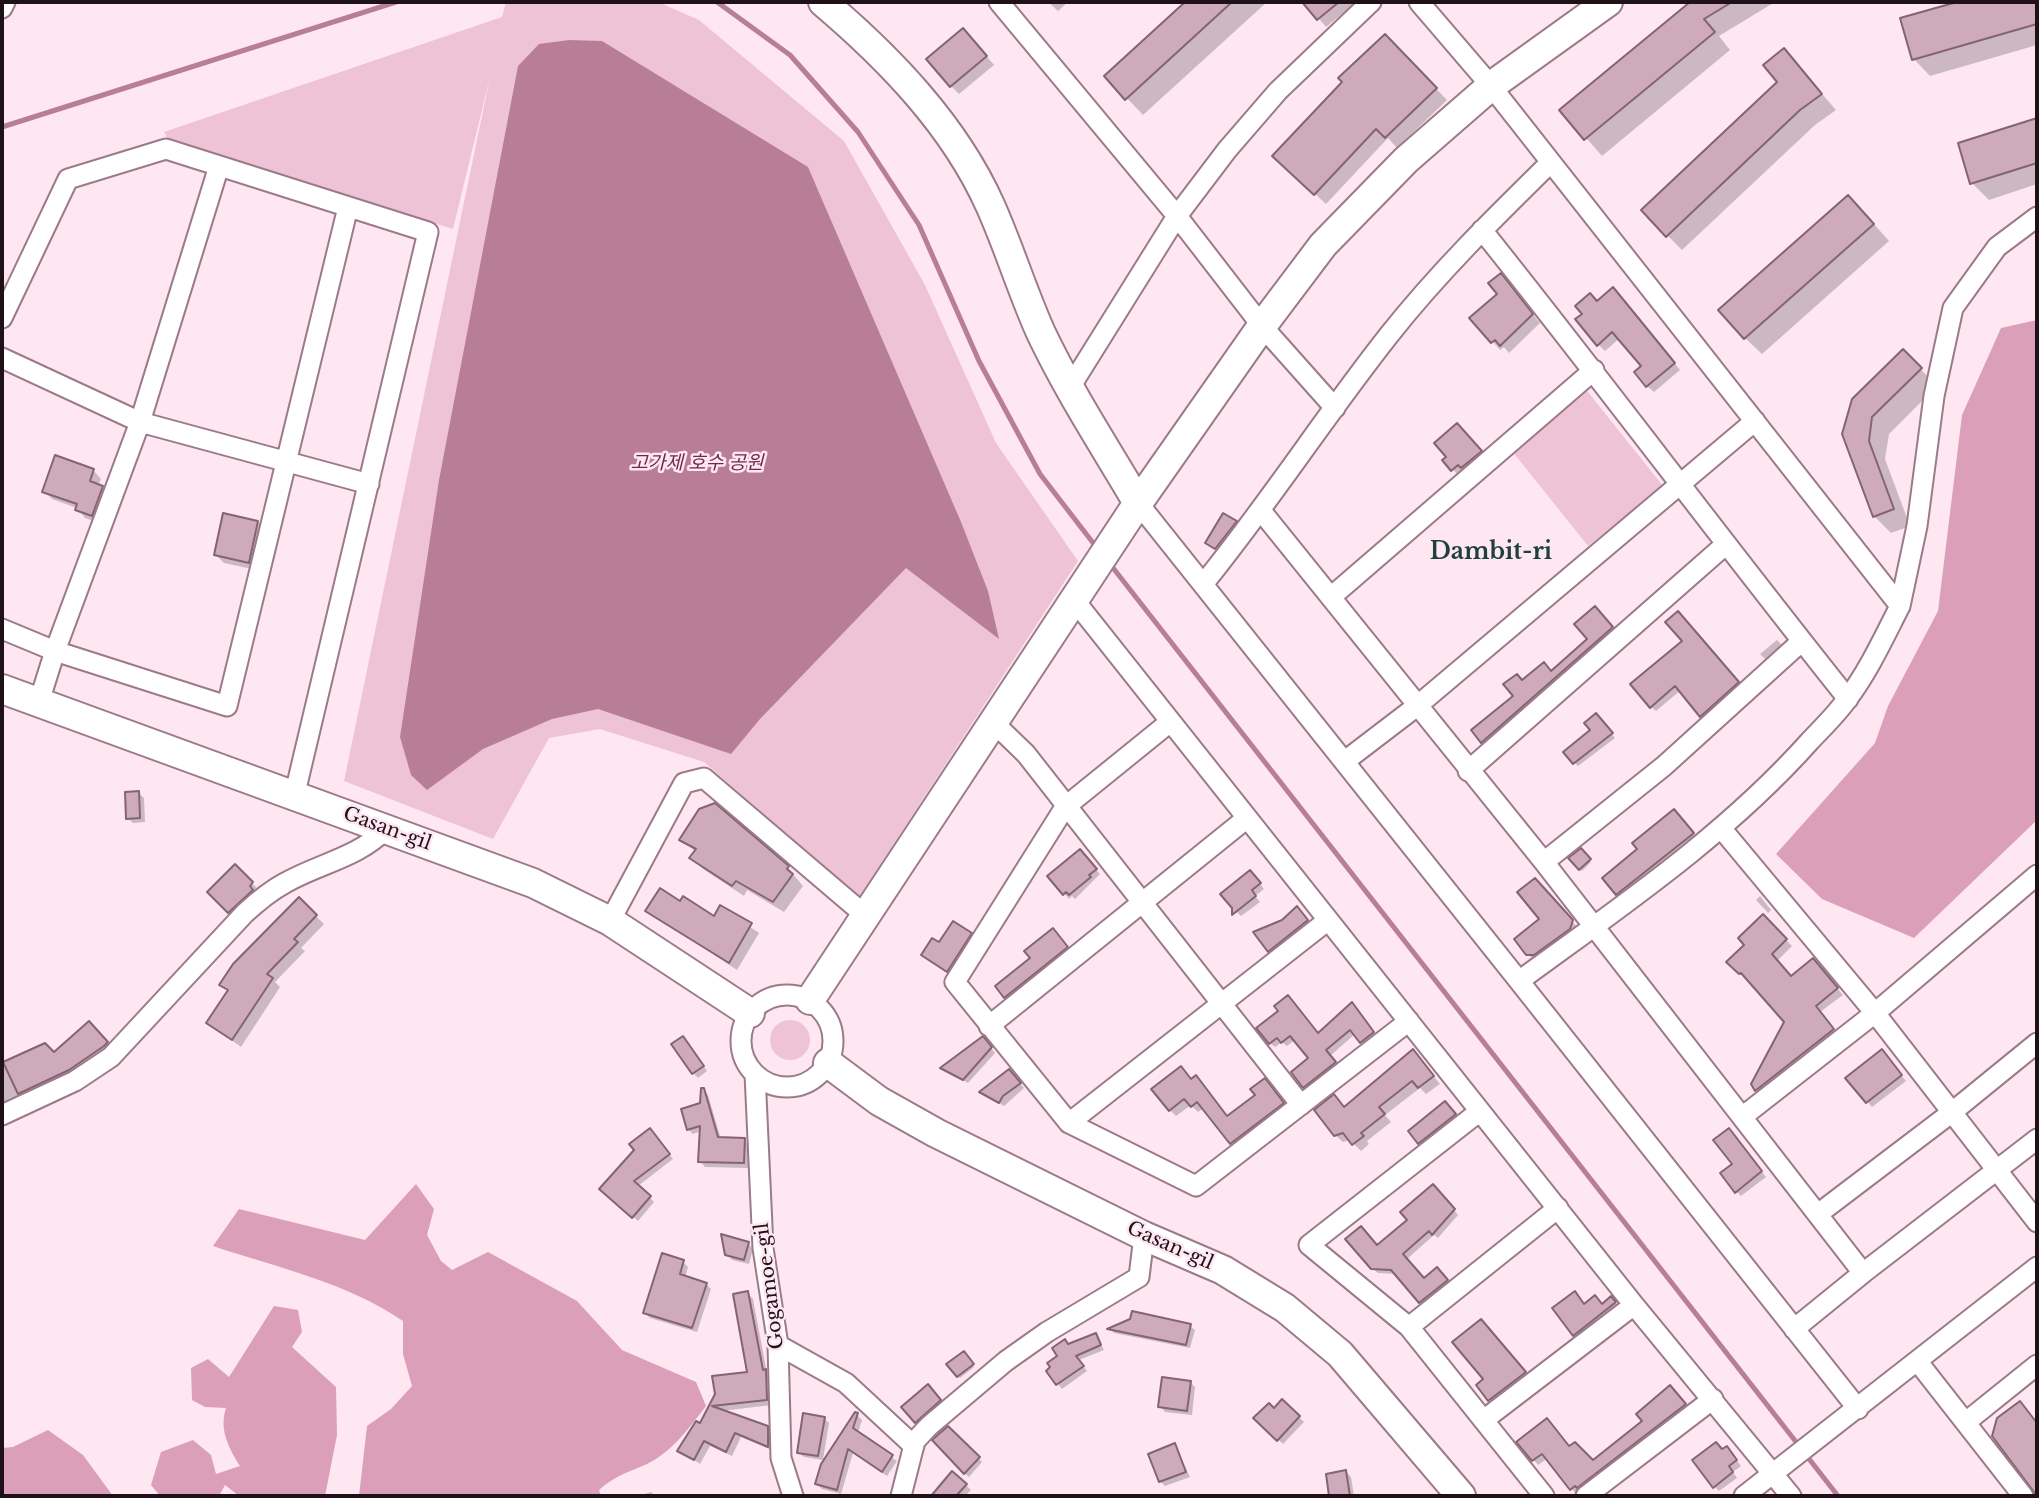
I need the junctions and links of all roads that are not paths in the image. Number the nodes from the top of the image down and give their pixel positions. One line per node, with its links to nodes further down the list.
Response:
1 (5, 2): 7 (street)
2 (823, 2): 19 (street)
3 (999, 2): 12 (street)
4 (1371, 2): 12 (street)
5 (1419, 2): 8 (street)
6 (1608, 2): 8 (street)
7 (2, 8)
8 (1491, 86): 9 (street); 16 (street)
9 (1550, 163): 14 (street); 21 (street)
10 (219, 166): 11 (street); 15 (street); 22 (street)
11 (348, 207): 23 (street); 25 (street)
12 (1177, 216): 16 (street); 19 (street)
13 (2037, 218): 32 (street)
14 (1482, 230): 18 (street); 20 (street)
15 (2, 318)
16 (1262, 326): 20 (street); 26 (street)
17 (2, 358): 22 (street)
18 (1594, 370): 24 (street); 31 (street)
19 (1069, 389): 26 (street)
20 (1335, 408): 27 (street)
21 (1755, 421): 24 (street); 32 (street)
22 (140, 422): 23 (street); 35 (street)
23 (286, 461): 25 (street); 35 (street)
24 (1678, 482): 28 (street); 39 (street)
25 (369, 484): 44 (street)
26 (1132, 512): 29 (street); 30 (street)
27 (1262, 512): 29 (street); 31 (street)
28 (1725, 545): 34 (street); 43 (street)
29 (1204, 583): 42 (street)
30 (1080, 595): 40 (street); 41 (street)
31 (1331, 597): 39 (street)
32 (1900, 606): 37 (street)
33 (2, 629): 35 (street)
34 (1802, 642): 37 (street); 49 (street)
35 (55, 651): 38 (street)
36 (2, 689): 38 (street, Gasan-gil)
37 (1848, 699): 48 (street)
38 (38, 705): 44 (street, Gasan-gil)
39 (1417, 706): 42 (street); 43 (street)
40 (994, 723): 45 (street); 52 (street)
41 (1170, 723): 45 (street); 46 (street)
42 (1345, 761): 56 (street)
43 (1468, 771): 49 (street)
44 (294, 797): 47 (street, Gasan-gil)
45 (1065, 807): 51 (street); 62 (street)
46 (1247, 818): 51 (street); 54 (street)
47 (387, 828): 53 (street, Gasan-gil); 69 (street)
48 (1721, 828): 55 (street); 60 (street)
49 (1544, 862): 55 (street)
50 (2037, 875): 60 (street)
51 (1140, 903): 58 (street); 62 (street)
52 (866, 916): 53 (street); 57 (street)
53 (610, 921): 59 (street, Gasan-gil)
54 (1327, 921): 58 (street); 61 (street)
55 (1593, 927): 56 (street); 70 (street)
56 (1519, 981): 82 (street)
57 (810, 1000): 59 (street); 64 (street)
58 (1221, 1004): 66 (street); 71 (street)
59 (750, 1013): 65 (street)
60 (1875, 1013): 68 (street); 70 (street)
61 (1409, 1021): 66 (street); 67 (street)
62 (989, 1026): 71 (street)
63 (2037, 1042): 68 (street)
64 (828, 1063): 65 (street); 77 (street, Gasan-gil)
65 (755, 1074): 83 (street, Gogamoe-gil)
66 (1301, 1105): 71 (street)
67 (1480, 1111): 74 (street); 81 (street)
68 (1951, 1113): 73 (street); 75 (street)
69 (2, 1115)
70 (1742, 1117): 75 (street)
71 (1069, 1123)
72 (2037, 1139): 73 (street)
73 (1998, 1171): 76 (street); 79 (street)
74 (1558, 1208): 80 (street); 81 (street)
75 (1818, 1213): 79 (street)
76 (2037, 1222)
77 (1144, 1236): 90 (street); 94 (street, Gasan-gil)
78 (2037, 1267): 84 (street)
79 (1863, 1273): 82 (street)
80 (1634, 1305): 86 (street); 88 (street)
81 (1409, 1327): 88 (street)
82 (1794, 1329): 87 (street)
83 (778, 1345): 90 (street); 92 (street, Gogamoe-gil)
84 (1918, 1363): 87 (street); 89 (street)
85 (2037, 1365): 89 (street)
86 (1713, 1399): 91 (street); 96 (street)
87 (1858, 1409): 91 (street)
88 (1485, 1419): 95 (street)
89 (1966, 1422): 99 (street)
90 (914, 1446): 93 (street)
91 (1779, 1469): 97 (street); 98 (street)
92 (793, 1496)
93 (901, 1496)
94 (1461, 1496)
95 (1544, 1496)
96 (1586, 1496)
97 (1744, 1496)
98 (1791, 1496)
99 (2023, 1496)

